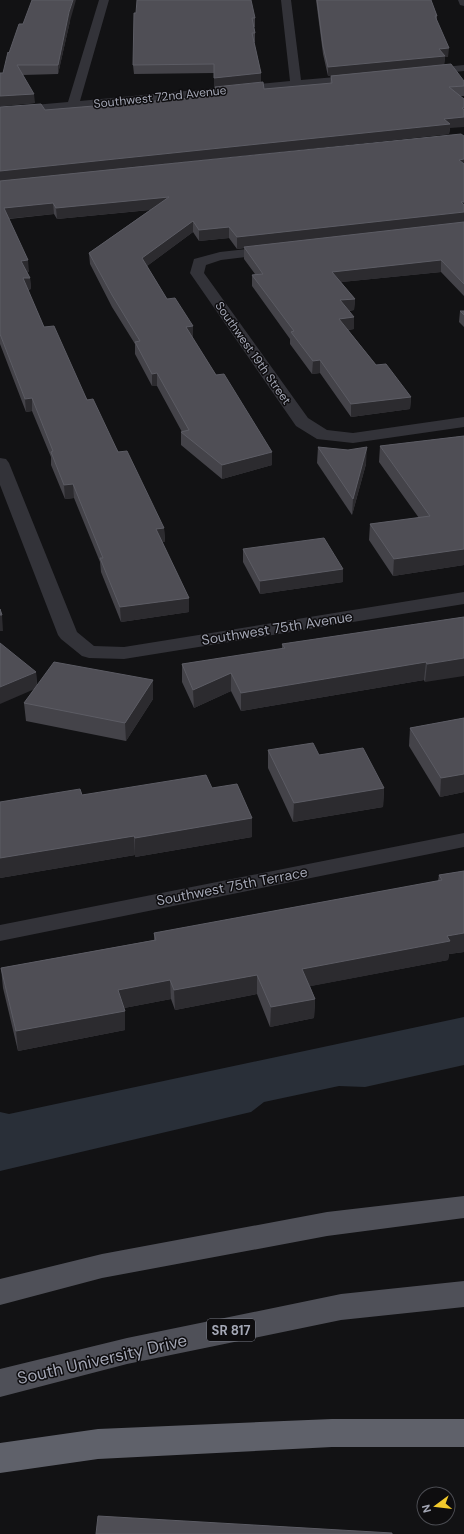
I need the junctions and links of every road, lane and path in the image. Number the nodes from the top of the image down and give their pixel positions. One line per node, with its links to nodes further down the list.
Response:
1 (104, 0): 7 (street)
2 (286, 0): 6 (street)
3 (464, 68): 4 (street)
4 (411, 73)
5 (372, 77): 6 (street, Southwest 72nd Avenue)
6 (296, 84): 7 (street, Southwest 72nd Avenue)
7 (74, 106): 8 (street, Southwest 72nd Avenue)
8 (0, 112)
9 (291, 248): 10 (street, Southwest 19th Street)
10 (464, 422)
11 (0, 463): 12 (street, Southwest 75th Avenue)
12 (464, 598)
13 (464, 840): 14 (street, Southwest 75th Terrace)
14 (0, 933)
15 (464, 1207): 16 (main road)
16 (0, 1292)
17 (464, 1294): 18 (main road, South University Drive / SR 817)
18 (0, 1383)
19 (464, 1433): 20 (highway)
20 (0, 1458)

